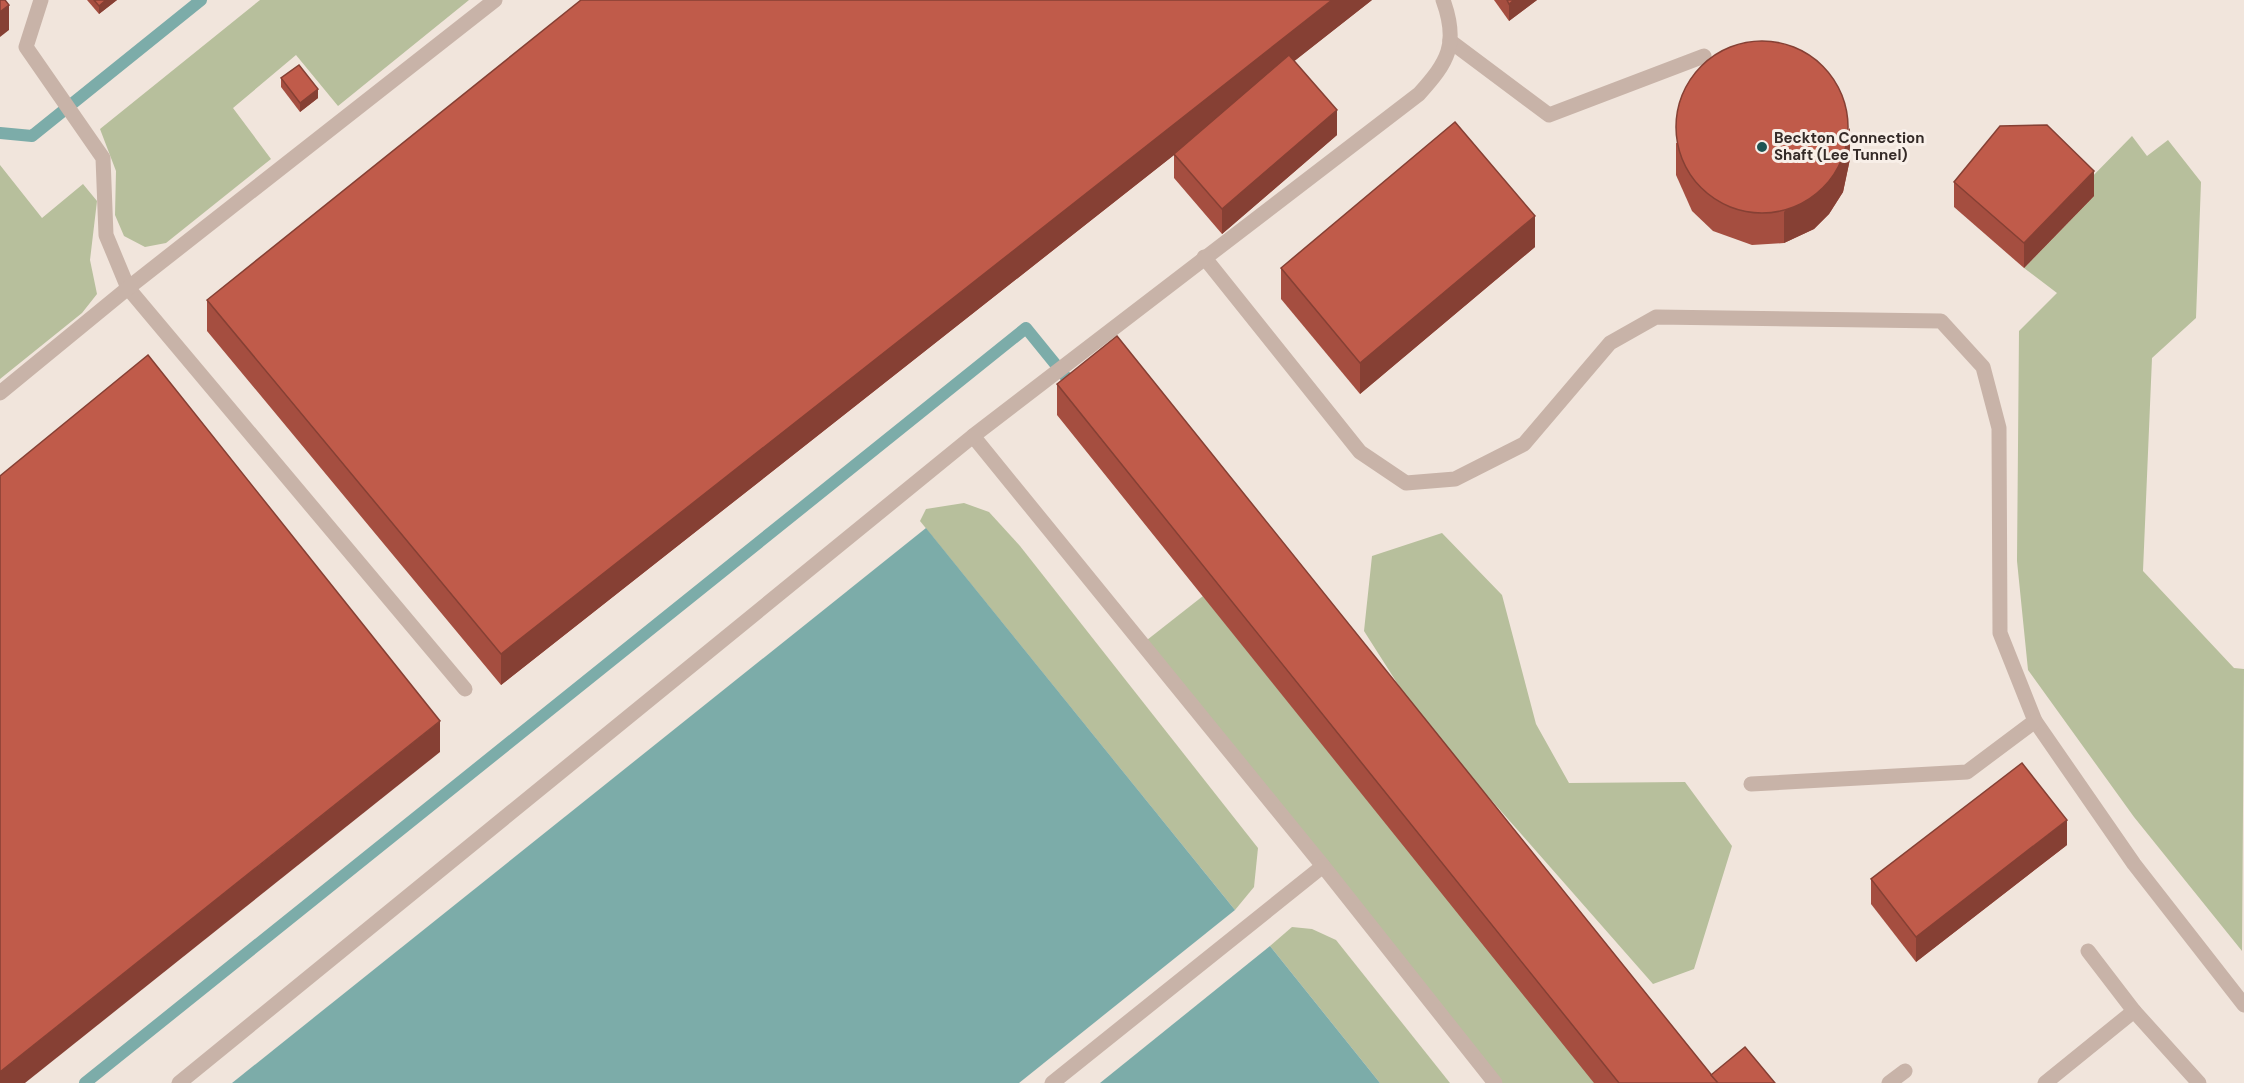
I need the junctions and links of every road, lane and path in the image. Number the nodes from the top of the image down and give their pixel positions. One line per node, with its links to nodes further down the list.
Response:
1 (41, 0): 7 (lane)
2 (495, 0): 7 (lane)
3 (1443, 0): 4 (lane)
4 (1450, 41): 5 (lane); 6 (lane)
5 (1704, 56)
6 (1204, 257): 9 (lane); 11 (lane)
7 (128, 288): 8 (lane); 10 (lane)
8 (0, 393)
9 (973, 436): 13 (lane); 18 (lane)
10 (465, 689)
11 (2035, 720): 12 (lane); 15 (lane)
12 (1751, 784)
13 (1323, 866): 19 (lane); 20 (lane)
14 (2088, 951): 16 (lane)
15 (2244, 1005)
16 (2134, 1011): 22 (lane); 23 (lane)
17 (1905, 1071): 21 (lane)
18 (179, 1083)
19 (1052, 1083)
20 (1495, 1083)
21 (1889, 1083)
22 (2045, 1083)
23 (2199, 1083)

